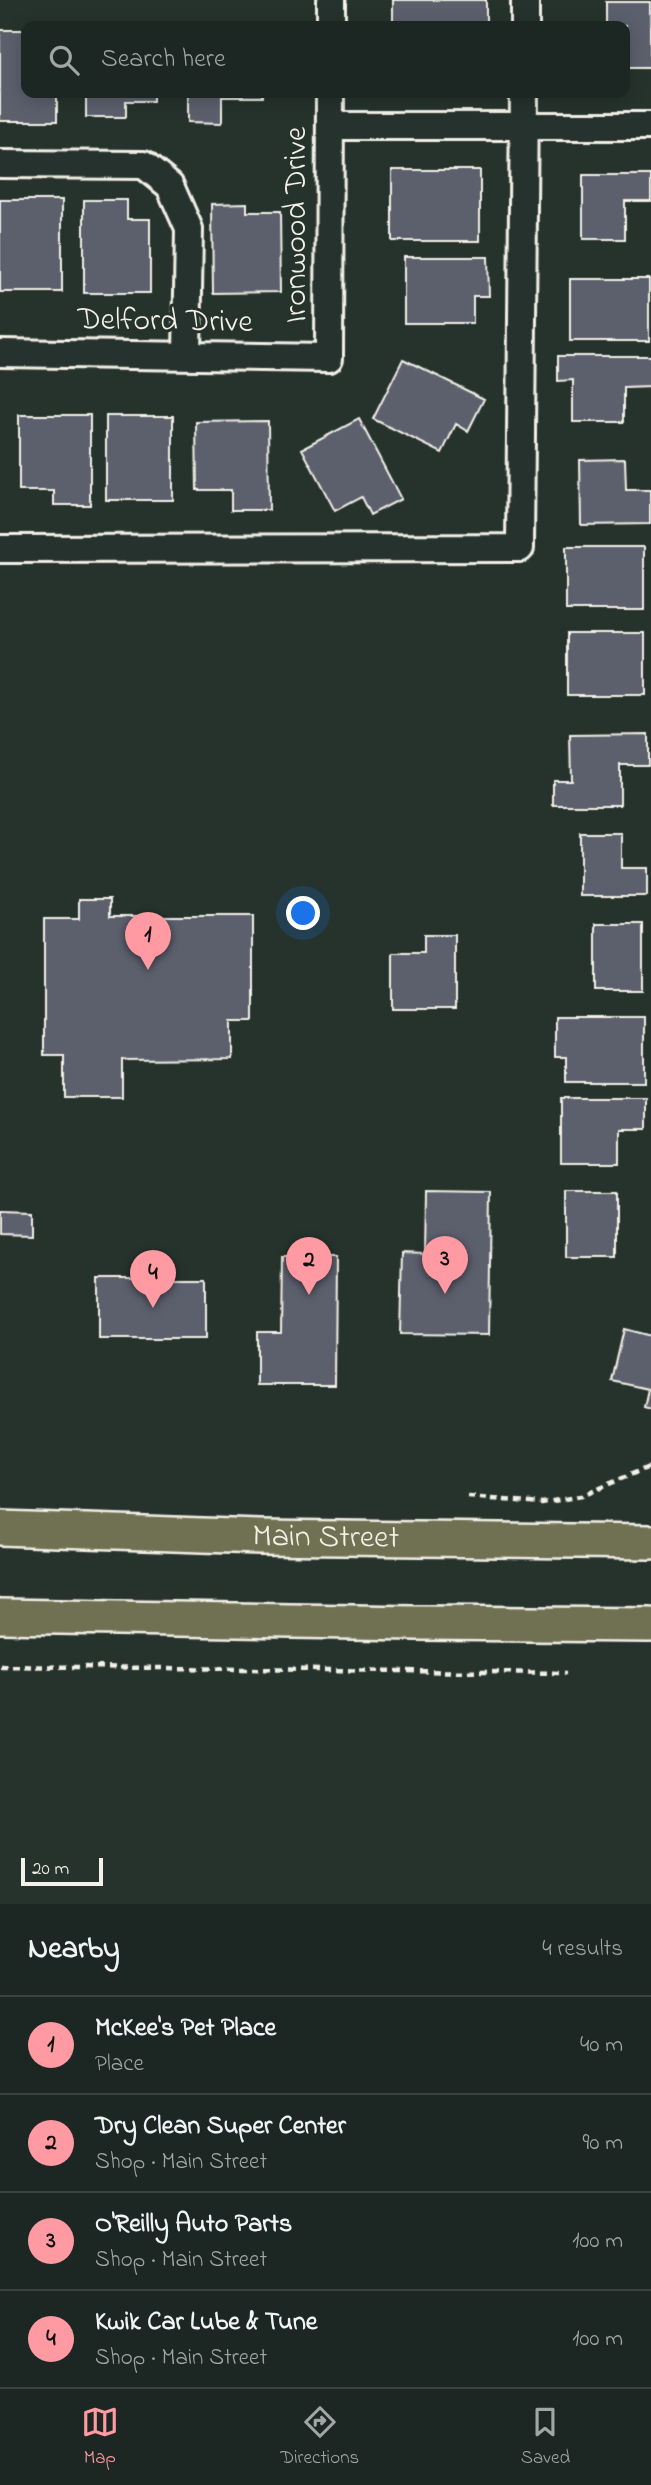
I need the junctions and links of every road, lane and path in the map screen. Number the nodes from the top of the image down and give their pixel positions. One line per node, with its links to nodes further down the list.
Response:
1 (331, 0): 3 (street)
2 (525, 0): 4 (street)
3 (331, 21)
4 (525, 21)
5 (330, 98): 7 (street, Ironwood Drive)
6 (524, 98): 8 (street)
7 (330, 126): 8 (street); 13 (street, Ironwood Drive)
8 (524, 126): 9 (street); 14 (street)
9 (651, 126)
10 (0, 164): 12 (street)
11 (0, 353): 12 (street, Delford Drive)
12 (187, 356): 13 (street, Delford Drive)
13 (329, 358)
14 (0, 549)
15 (651, 1466): 16 (path)
16 (468, 1497)
17 (0, 1528): 18 (main road, Main Street)
18 (651, 1542)
19 (0, 1616): 20 (main road)
20 (651, 1625)
21 (0, 1666): 22 (path)
22 (566, 1673)

